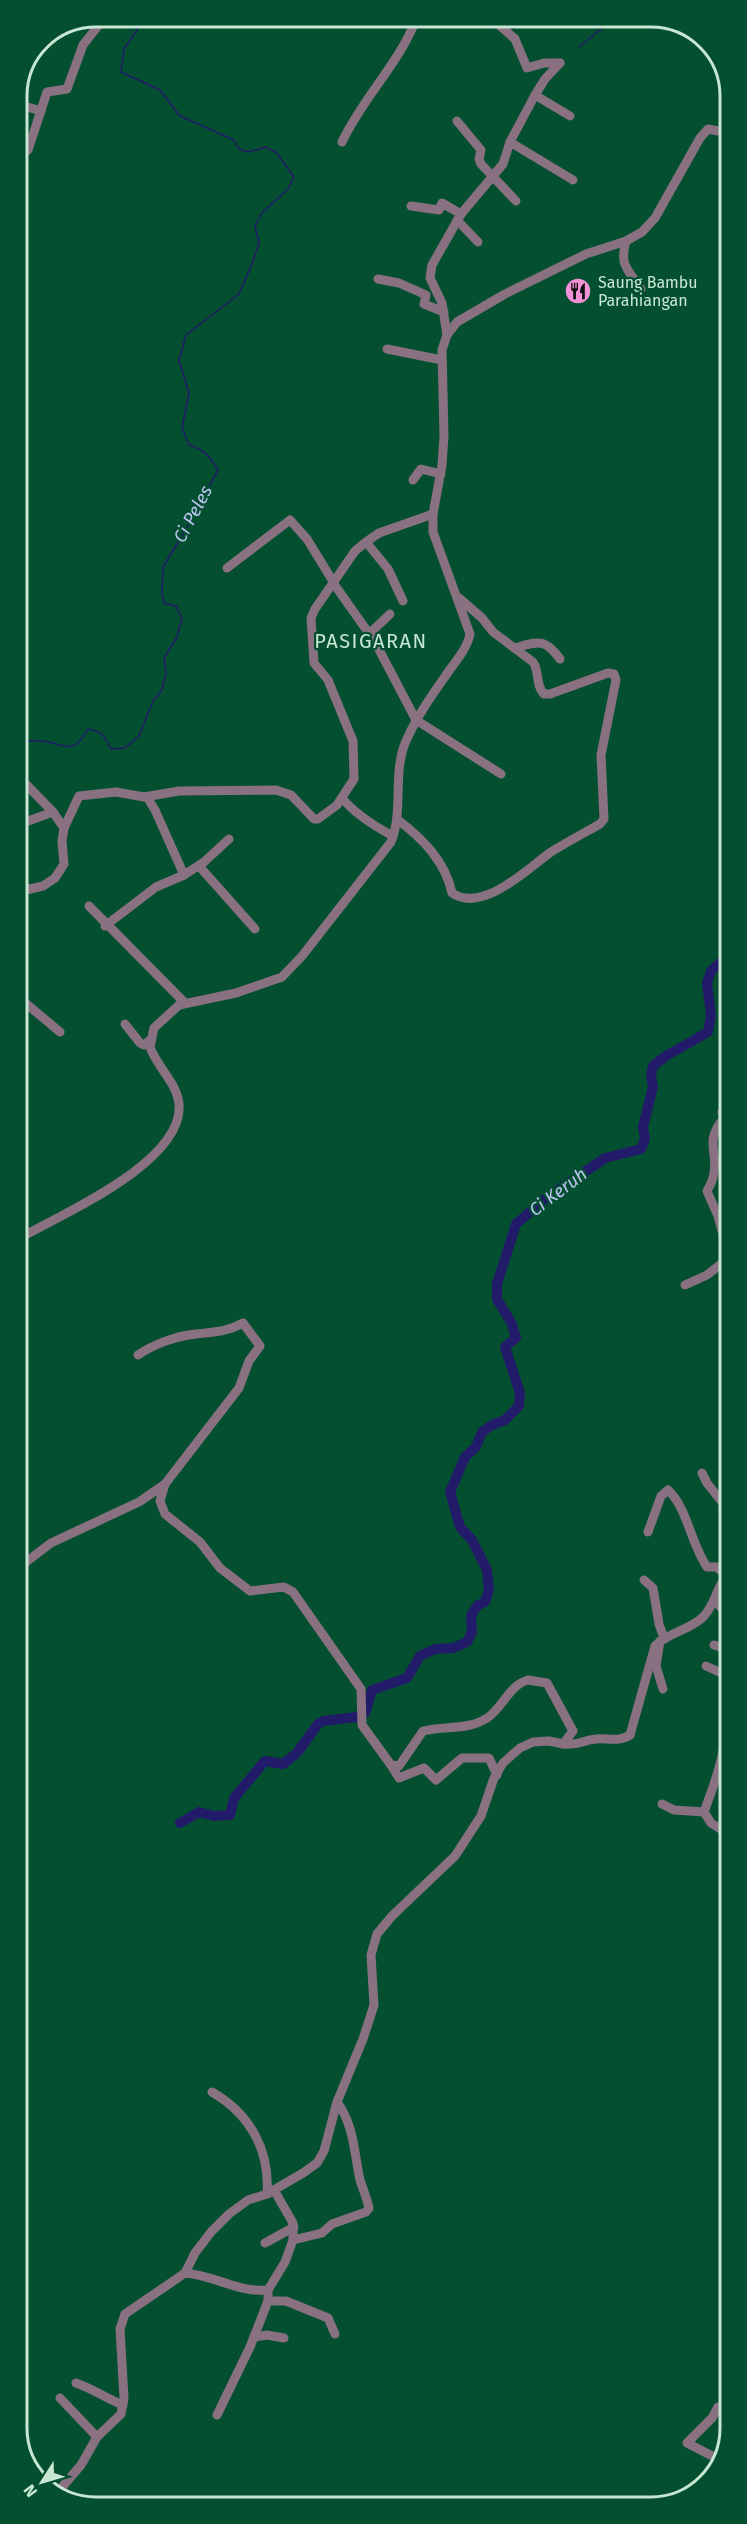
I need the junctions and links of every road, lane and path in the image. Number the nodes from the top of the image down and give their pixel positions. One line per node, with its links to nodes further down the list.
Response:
1 (97, 27): 6 (street)
2 (412, 27): 10 (street)
3 (501, 27): 4 (street)
4 (535, 95): 7 (street); 11 (street)
5 (27, 107): 6 (street)
6 (41, 111): 12 (street)
7 (570, 116)
8 (457, 121): 13 (street)
9 (720, 131): 18 (street)
10 (342, 142)
11 (510, 142): 13 (street); 14 (street)
12 (27, 151)
13 (491, 177): 15 (street); 17 (street)
14 (573, 180)
15 (516, 201)
16 (411, 206): 17 (street)
17 (459, 217): 19 (street); 22 (street)
18 (626, 241): 21 (street); 23 (street)
19 (478, 242)
20 (378, 279): 22 (street)
21 (641, 289)
22 (444, 312): 23 (street)
23 (447, 335): 25 (street)
24 (387, 349): 25 (street)
25 (442, 360): 26 (street)
26 (441, 474): 27 (street); 28 (street)
27 (413, 480)
28 (433, 514): 29 (street); 32 (street)
29 (366, 542): 31 (street); 33 (street)
30 (227, 568): 31 (street)
31 (334, 584): 35 (street); 42 (street)
32 (457, 596): 36 (street); 38 (street)
33 (403, 601)
34 (390, 614): 35 (street)
35 (369, 634): 38 (street)
36 (514, 648): 37 (street); 44 (street)
37 (560, 659)
38 (416, 720): 39 (street); 44 (street)
39 (501, 774)
40 (27, 785): 43 (street)
41 (147, 797): 42 (street); 46 (street); 50 (street)
42 (342, 798): 47 (street)
43 (53, 812): 45 (street); 46 (street)
44 (398, 820): 47 (street)
45 (27, 821)
46 (64, 828): 51 (street)
47 (393, 836): 55 (street)
48 (229, 839): 49 (street)
49 (199, 866): 50 (street); 54 (street)
50 (184, 875): 53 (street)
51 (27, 889)
52 (89, 906): 53 (street)
53 (105, 926): 55 (street)
54 (255, 929)
55 (184, 1002): 59 (street)
56 (27, 1004): 58 (street)
57 (124, 1024): 59 (street)
58 (60, 1032)
59 (150, 1040): 62 (street)
60 (720, 1124): 61 (street)
61 (720, 1223)
62 (27, 1234)
63 (720, 1264): 64 (street)
64 (685, 1285)
65 (138, 1356): 67 (street)
66 (702, 1473): 68 (street)
67 (165, 1484): 70 (street); 83 (street)
68 (720, 1499)
69 (648, 1532): 71 (street)
70 (27, 1561)
71 (720, 1570)
72 (644, 1580): 76 (street)
73 (720, 1584): 74 (street)
74 (714, 1600): 75 (street); 76 (street)
75 (720, 1606)
76 (662, 1639): 81 (street); 82 (street)
77 (714, 1645): 78 (street)
78 (720, 1647)
79 (706, 1666): 80 (street)
80 (720, 1672)
81 (663, 1689)
82 (563, 1743): 83 (street); 85 (street)
83 (391, 1765): 85 (street)
84 (720, 1770): 87 (street)
85 (497, 1775): 90 (street)
86 (662, 1804): 87 (street)
87 (704, 1812): 88 (street)
88 (720, 1828)
89 (212, 2092): 91 (street)
90 (337, 2102): 91 (street); 93 (street)
91 (270, 2192): 92 (street); 95 (street)
92 (294, 2227): 93 (street); 94 (street)
93 (293, 2240): 96 (street)
94 (265, 2243)
95 (185, 2274): 96 (street); 103 (street)
96 (268, 2290): 97 (street)
97 (268, 2301): 98 (street); 99 (street)
98 (335, 2334)
99 (254, 2337): 100 (street); 105 (street)
100 (284, 2337)
101 (76, 2383): 103 (street)
102 (60, 2398): 106 (street)
103 (123, 2404): 106 (street)
104 (718, 2406): 107 (street)
105 (218, 2415)
106 (98, 2437): 108 (street)
107 (714, 2457)
108 (62, 2487)

